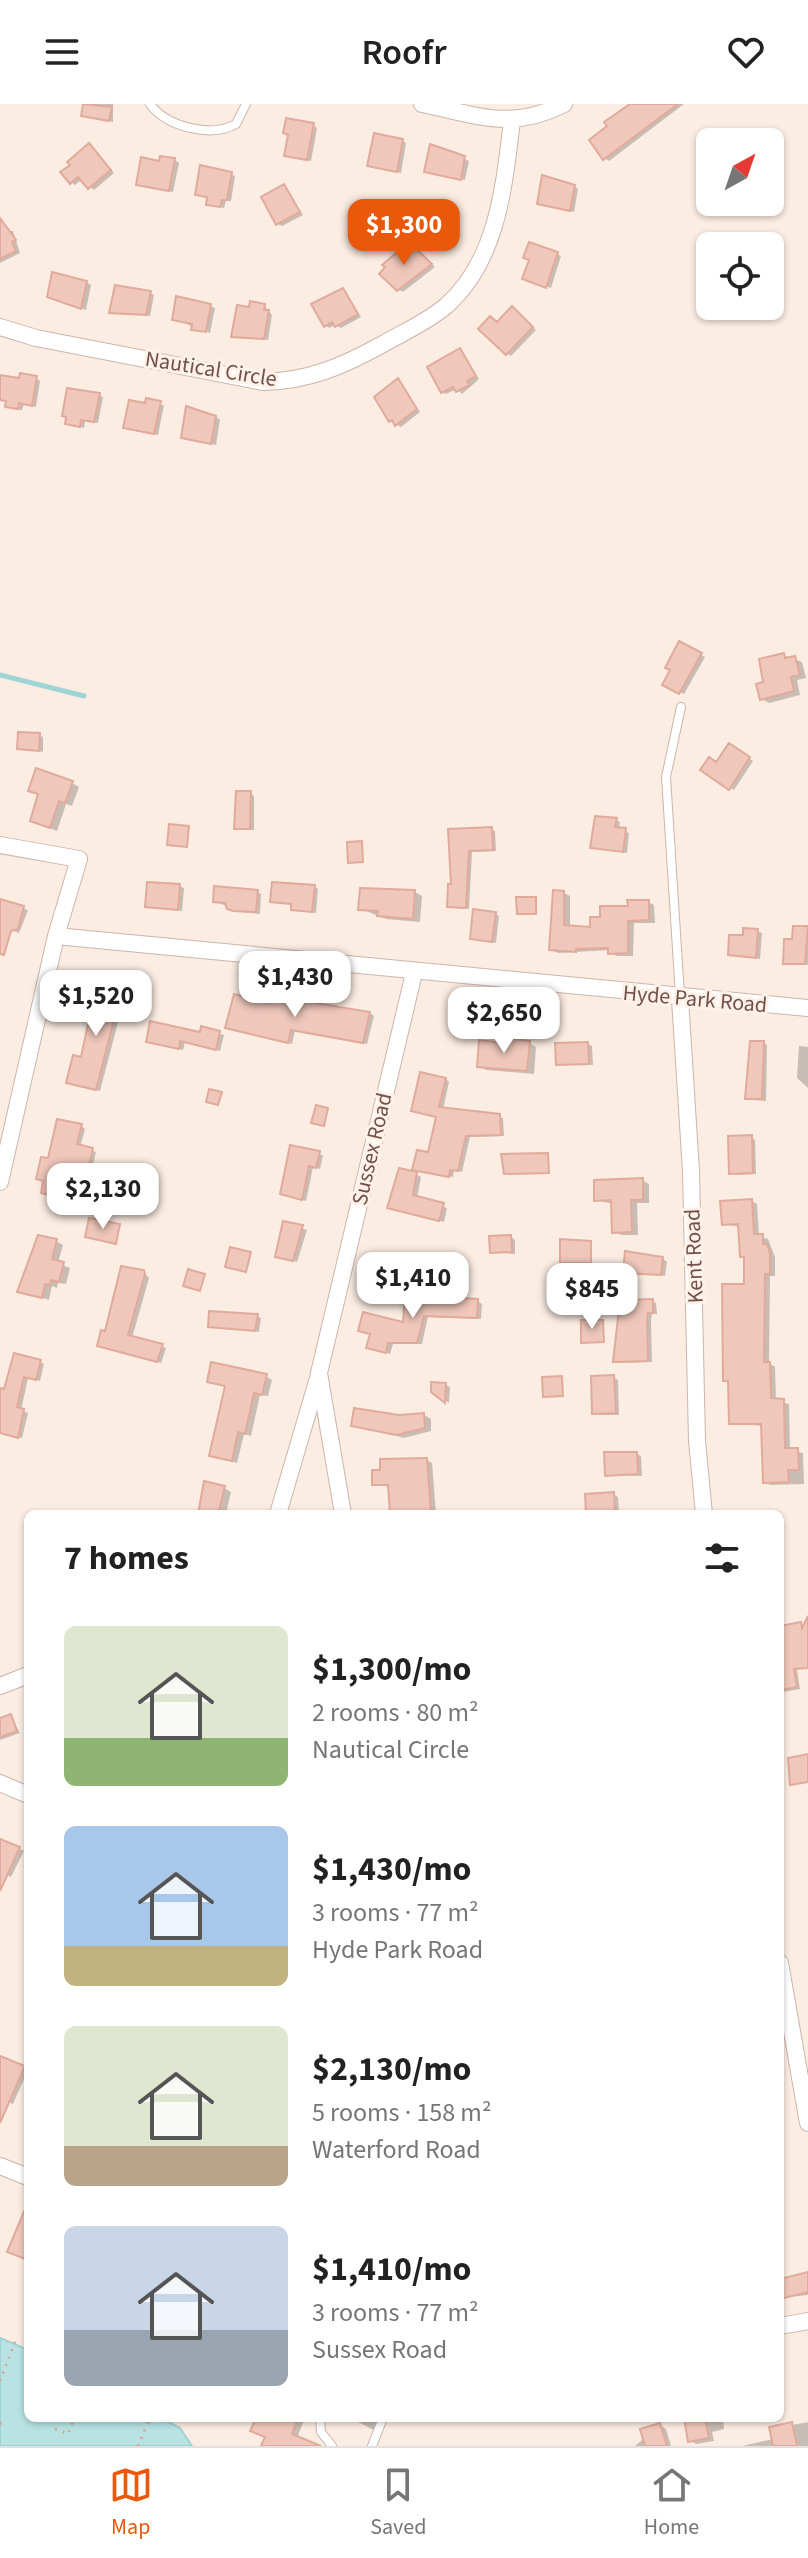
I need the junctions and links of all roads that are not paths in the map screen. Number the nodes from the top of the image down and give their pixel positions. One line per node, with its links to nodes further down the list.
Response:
1 (150, 104): 2 (lane)
2 (246, 104)
3 (422, 104): 5 (street)
4 (564, 104): 5 (street)
5 (512, 121): 6 (street, Nautical Circle)
6 (0, 327)
7 (681, 707): 11 (lane)
8 (0, 845): 9 (street)
9 (56, 936): 10 (street, Hyde Park Road); 13 (street)
10 (414, 973): 11 (street, Hyde Park Road); 14 (street, Sussex Road)
11 (680, 999): 12 (street, Hyde Park Road); 17 (street, Kent Road)
12 (808, 1008)
13 (0, 1182)
14 (319, 1373): 15 (street); 16 (street, Sussex Road)
15 (279, 1510)
16 (342, 1510)
17 (704, 1510)
18 (24, 1677): 19 (street)
19 (0, 1686)
20 (0, 1783): 21 (street)
21 (24, 1793)
22 (784, 1986): 23 (street)
23 (808, 2123)
24 (0, 2166): 25 (street)
25 (24, 2175)
26 (808, 2321): 27 (street)
27 (784, 2325)
28 (320, 2422): 30 (lane)
29 (381, 2422): 31 (lane)
30 (332, 2446)
31 (372, 2446)

